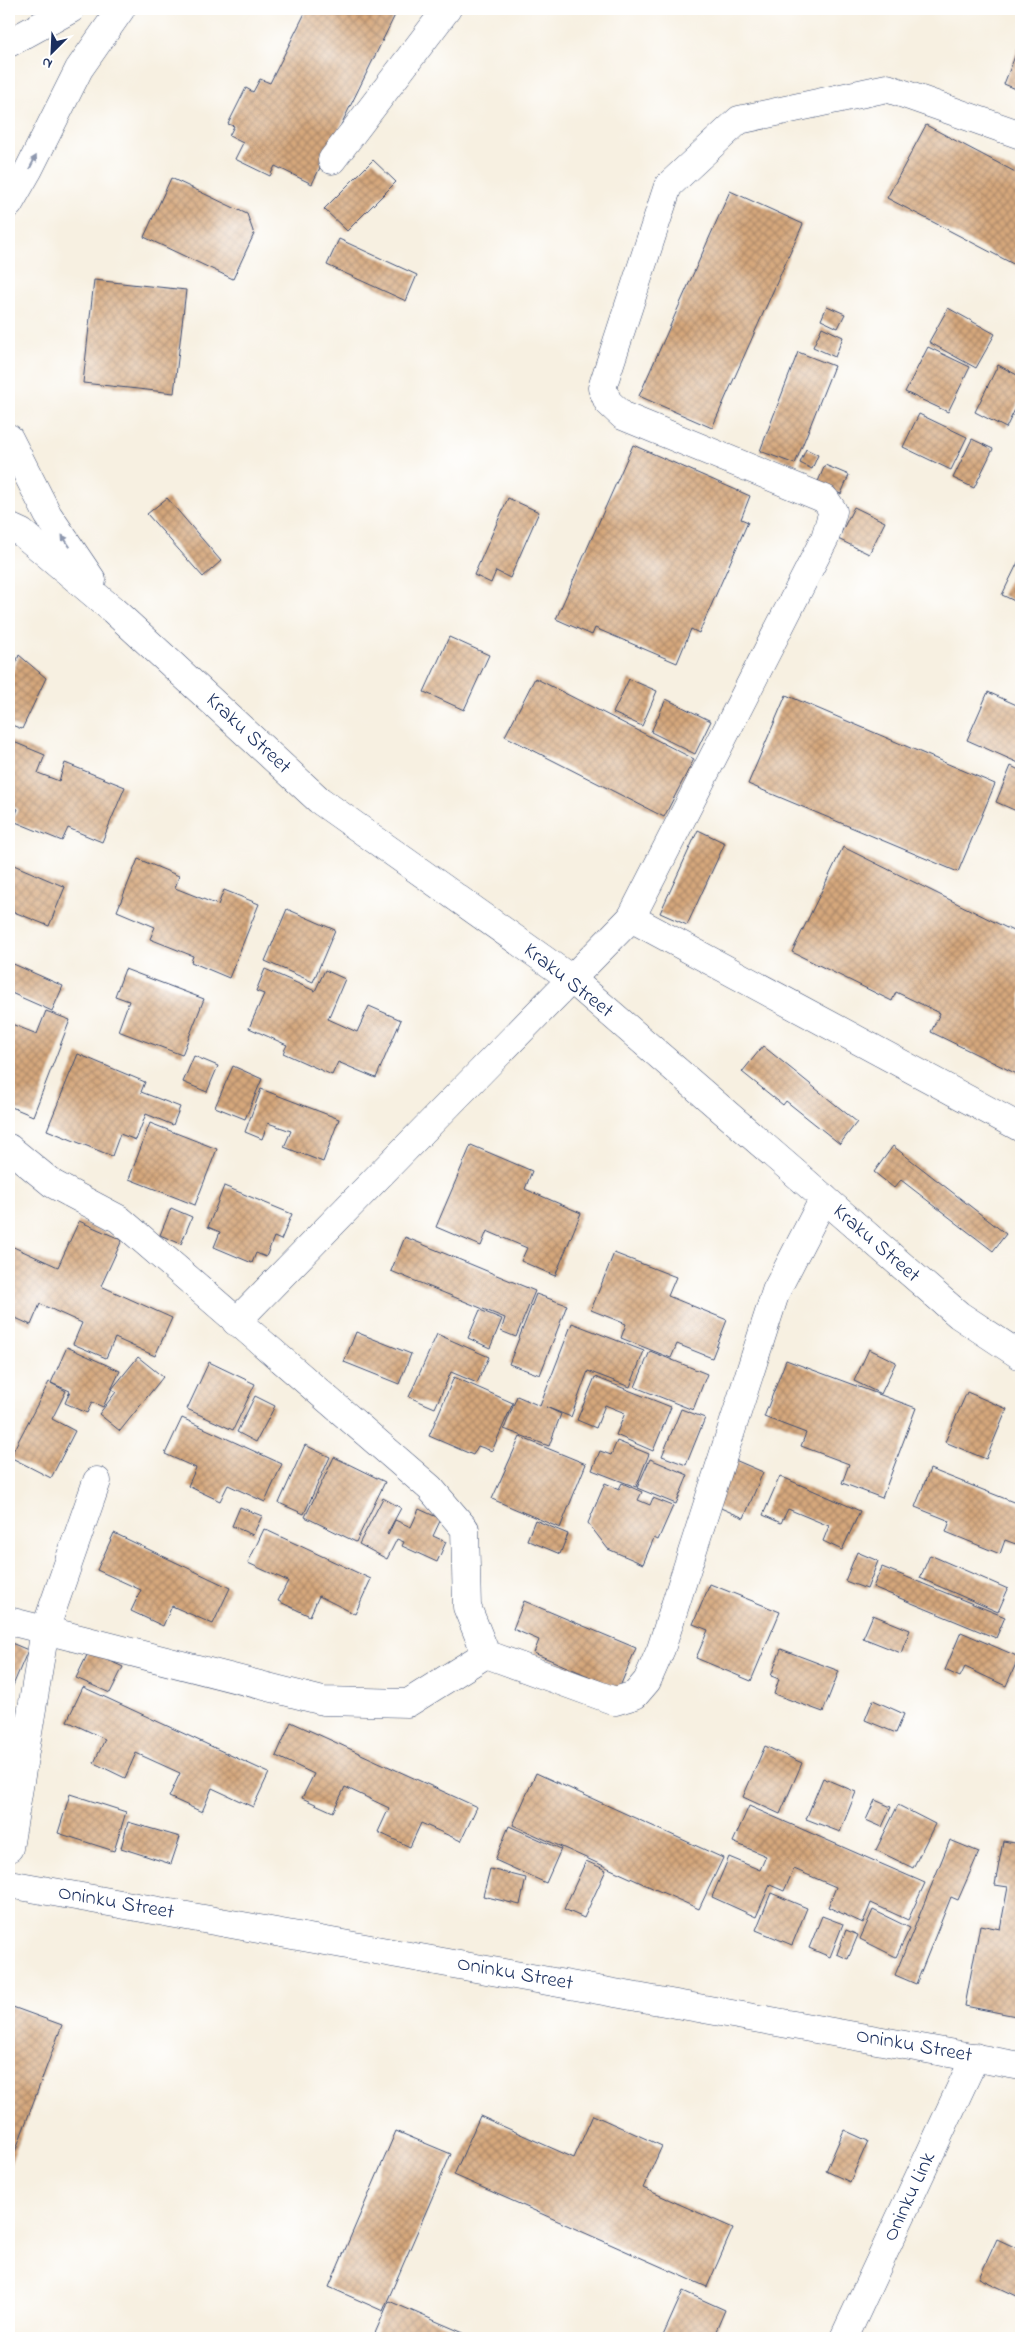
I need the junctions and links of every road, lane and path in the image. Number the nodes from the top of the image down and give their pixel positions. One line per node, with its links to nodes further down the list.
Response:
1 (71, 9): 4 (street)
2 (121, 9): 7 (street, one-way to 2)
3 (447, 9): 6 (street)
4 (9, 43)
5 (1021, 135): 11 (street)
6 (332, 160)
7 (9, 204)
8 (9, 438): 10 (street, Kraku Street, one-way to 8)
9 (9, 527): 10 (street, Kraku Street)
10 (113, 610): 12 (street, Kraku Street)
11 (631, 918): 12 (street); 13 (street)
12 (570, 978): 15 (street, Kraku Street); 16 (street)
13 (1021, 1128)
14 (9, 1148): 16 (street)
15 (824, 1198): 17 (street, Kraku Street); 21 (street)
16 (236, 1322): 21 (street)
17 (1021, 1356)
18 (97, 1481): 20 (street)
19 (9, 1621): 20 (street)
20 (45, 1630): 21 (street); 22 (street)
21 (486, 1654)
22 (9, 1848)
23 (9, 1884): 24 (street, Oninku Street)
24 (975, 2056): 25 (street, Oninku Street); 26 (street, Oninku Link)
25 (1021, 2066)
26 (854, 2335)

